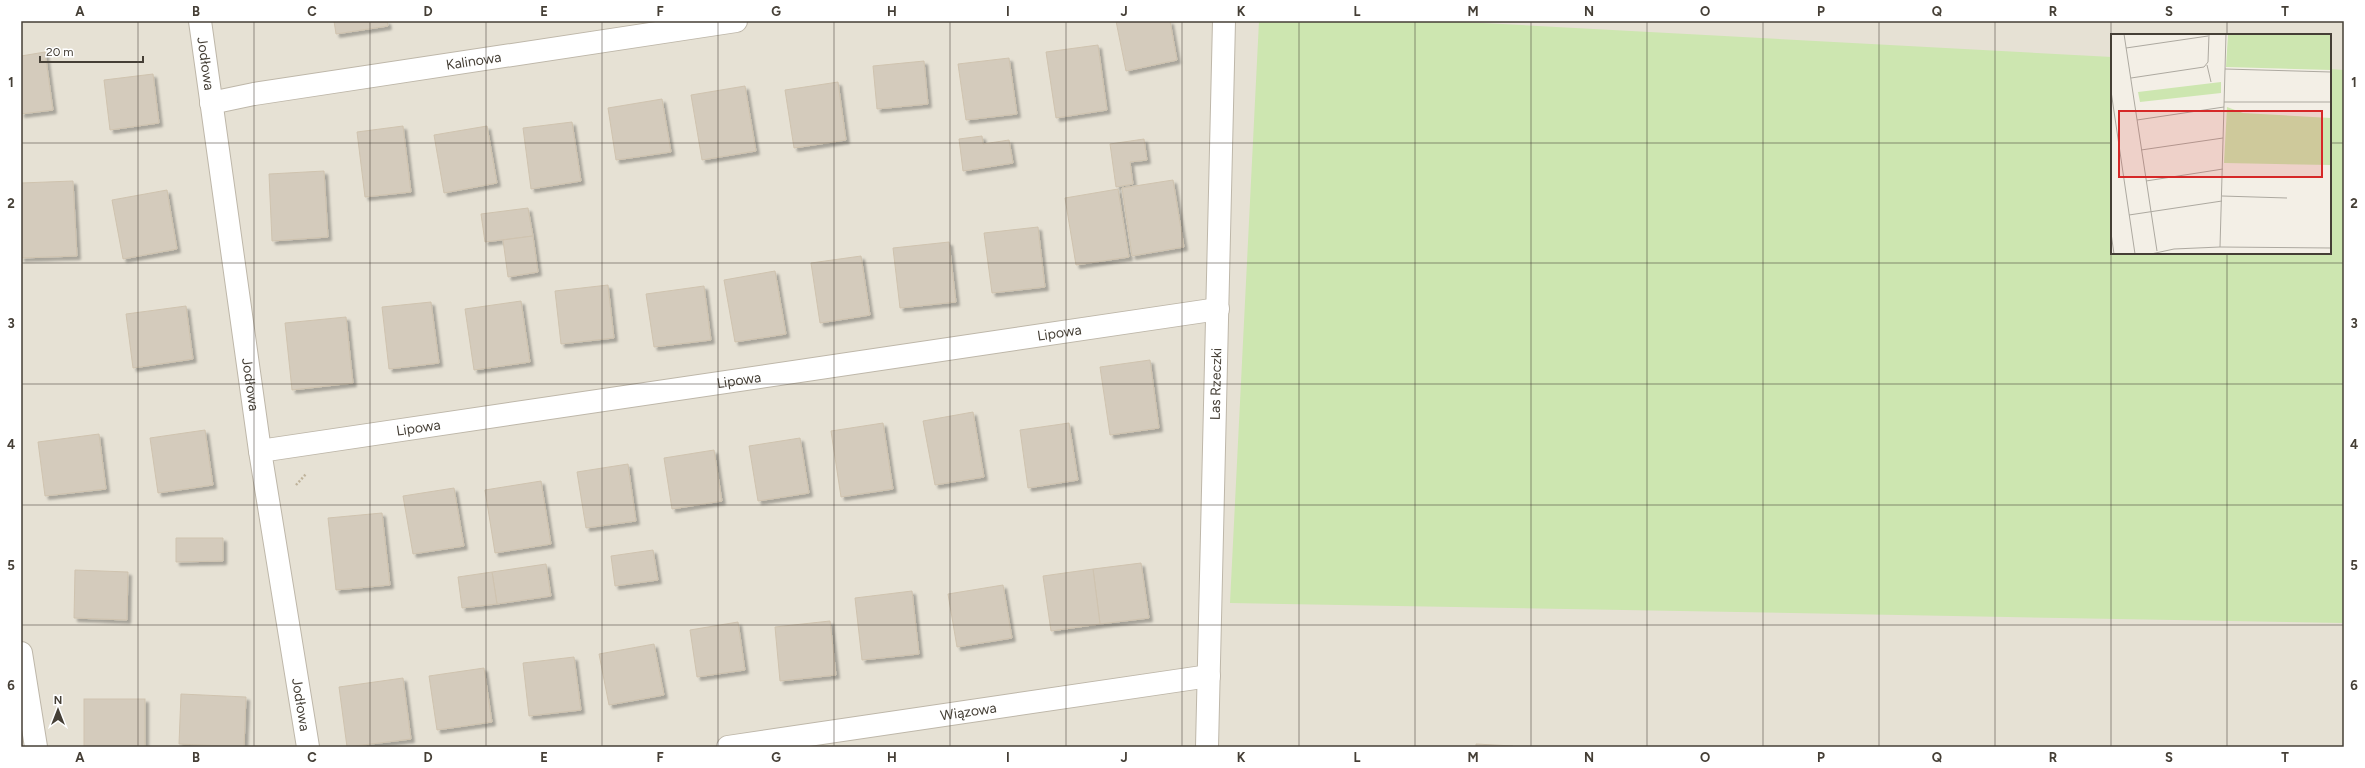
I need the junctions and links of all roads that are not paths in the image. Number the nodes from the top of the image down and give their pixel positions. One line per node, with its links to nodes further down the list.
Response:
1 (200, 21): 4 (street, Jodłowa)
2 (736, 21): 4 (street, Kalinowa)
3 (1224, 21): 5 (street, Las Rzeczki)
4 (211, 103): 6 (street, Jodłowa)
5 (1218, 309): 6 (street, Lipowa); 8 (street, Las Rzeczki)
6 (260, 451): 10 (street, Jodłowa)
7 (21, 653): 9 (street)
8 (1209, 676): 11 (street, Wiązowa); 12 (street, Las Rzeczki)
9 (36, 747)
10 (308, 747)
11 (728, 747)
12 (1207, 747)

